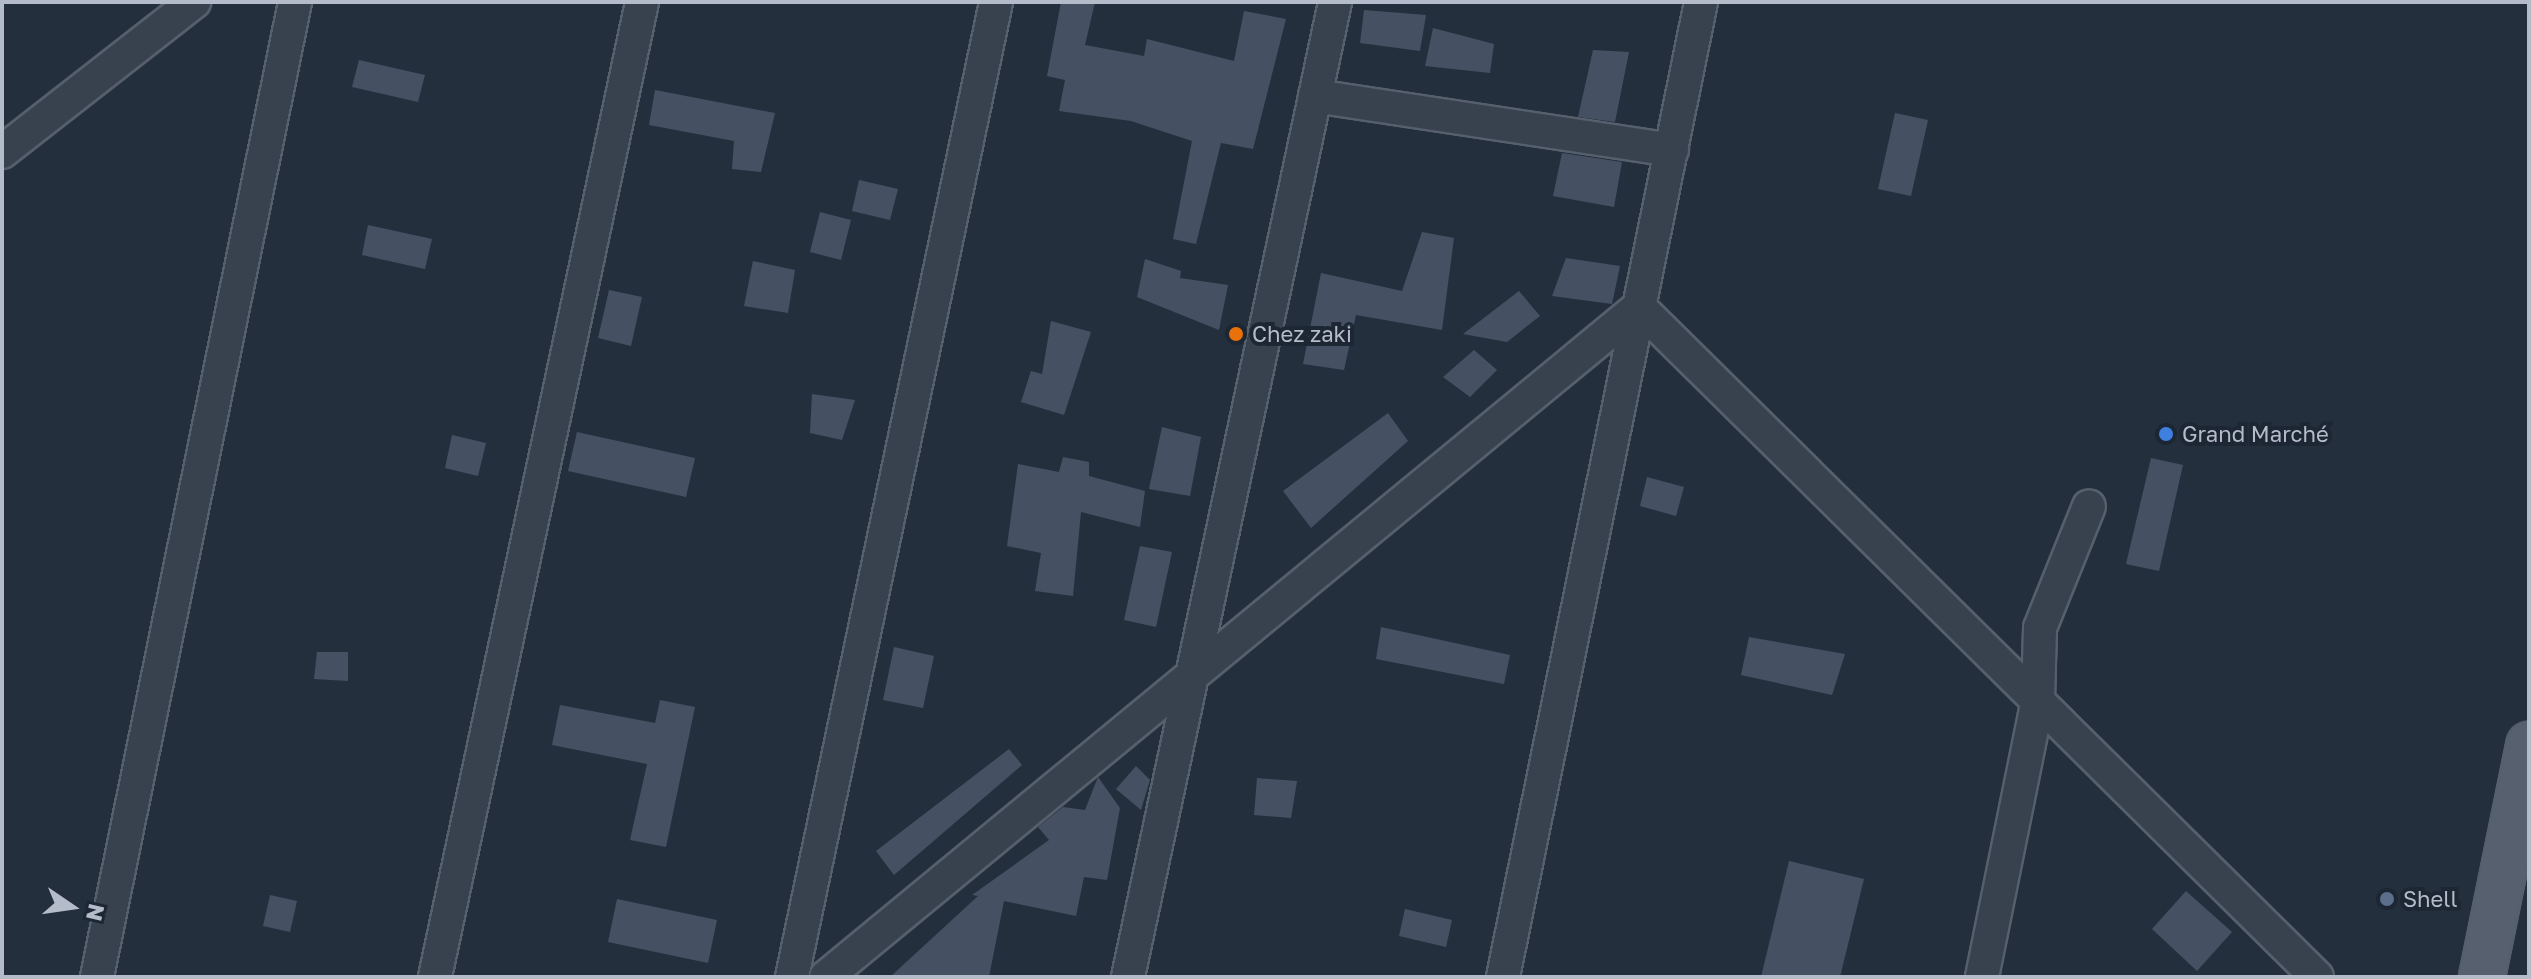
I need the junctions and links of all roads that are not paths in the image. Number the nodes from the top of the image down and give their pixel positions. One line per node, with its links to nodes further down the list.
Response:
1 (194, 2): 9 (street)
2 (295, 2): 15 (street)
3 (642, 2): 16 (street)
4 (996, 2): 17 (street)
5 (1335, 2): 7 (street)
6 (1701, 2): 8 (street)
7 (1315, 96): 8 (street); 12 (street)
8 (1672, 150): 10 (street)
9 (2, 152)
10 (1639, 307): 12 (street); 13 (street); 20 (street)
11 (2089, 506): 13 (street)
12 (1192, 674): 18 (street); 19 (street)
13 (2038, 700): 21 (street); 22 (street)
14 (2529, 745): 23 (main road)
15 (97, 977)
16 (435, 977)
17 (792, 977)
18 (826, 977)
19 (1128, 977)
20 (1503, 977)
21 (1982, 977)
22 (2317, 977)
23 (2482, 977)

